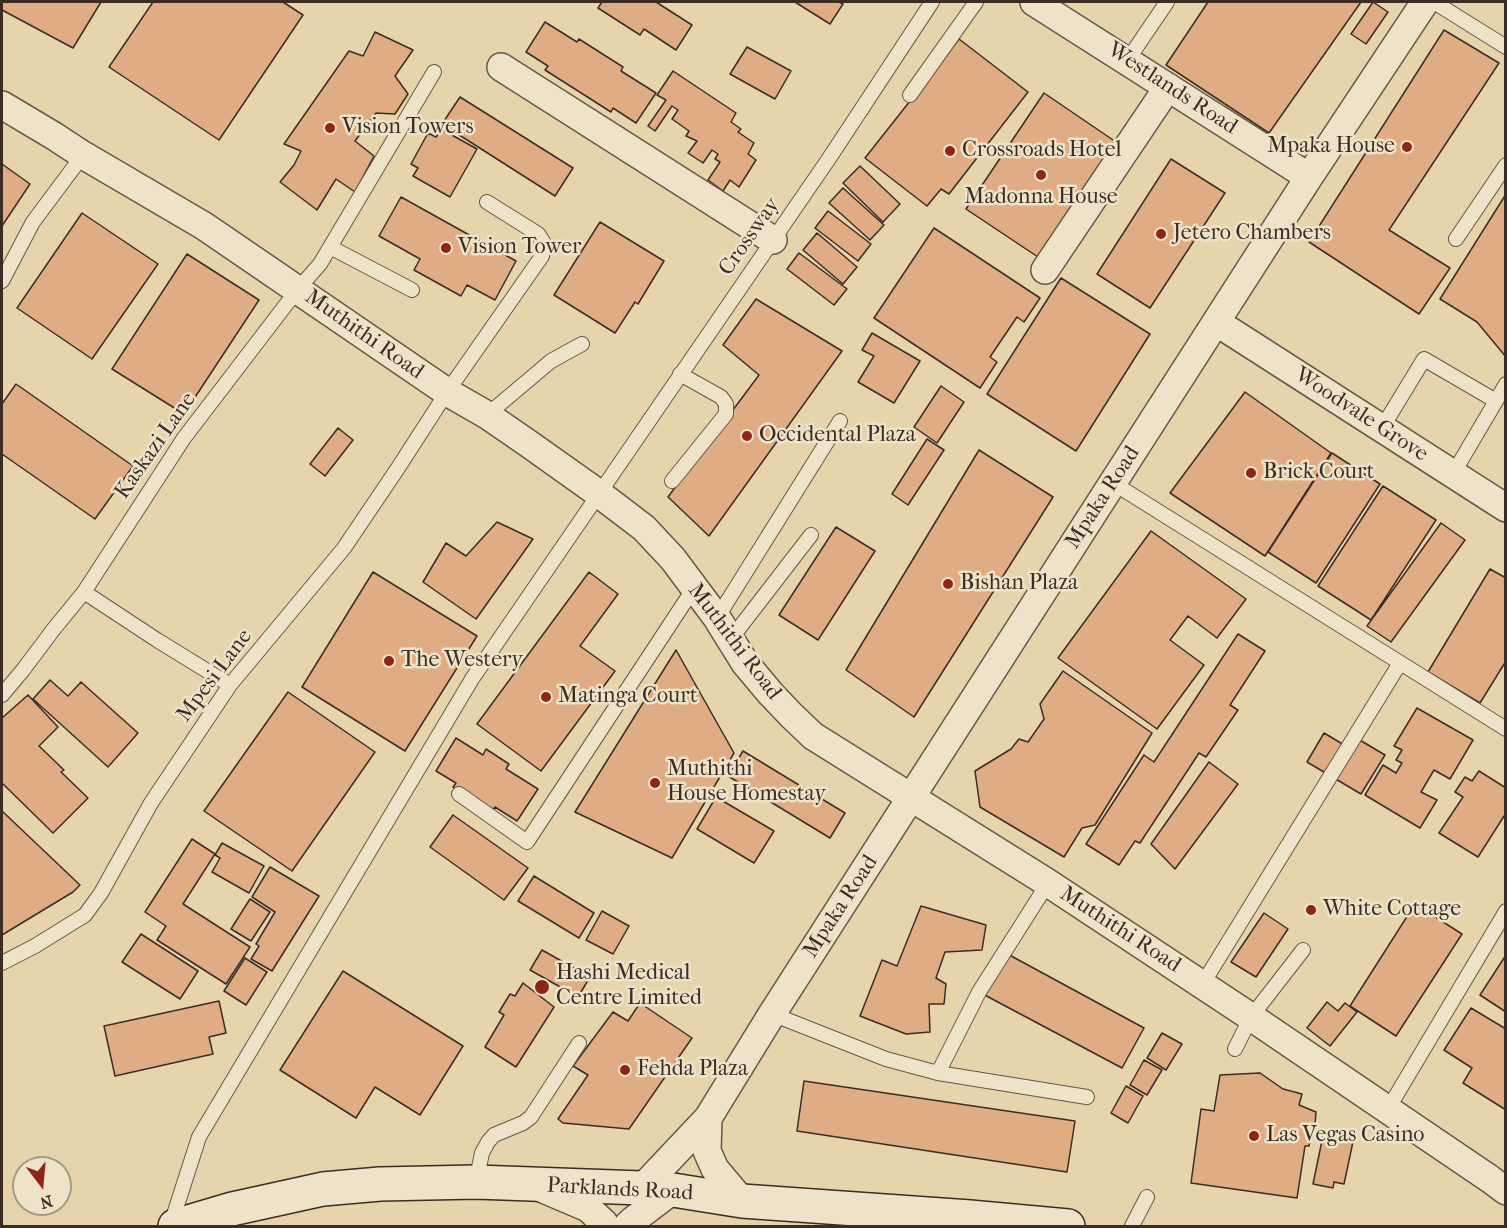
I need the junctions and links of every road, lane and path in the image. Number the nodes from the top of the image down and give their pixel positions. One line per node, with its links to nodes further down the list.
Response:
1 (932, 2): 19 (lane, Crossway)
2 (976, 2): 12 (lane)
3 (1035, 2): 8 (street, Westlands Road)
4 (1167, 2): 8 (lane)
5 (1425, 2): 16 (street, Mpaka Road)
6 (1434, 2): 7 (lane)
7 (1506, 47)
8 (1126, 61): 11 (street, Westlands Road)
9 (501, 67): 19 (street)
10 (434, 72): 20 (lane, Kaskazi Lane)
11 (1168, 87): 16 (street, Westlands Road); 21 (street)
12 (910, 95)
13 (2, 105): 14 (street, Muthithi Road)
14 (83, 155): 22 (lane); 23 (street, Muthithi Road)
15 (1506, 165): 18 (lane)
16 (1309, 177): 25 (street, Mpaka Road)
17 (487, 202): 29 (lane, Mpesi Lane)
18 (1456, 239)
19 (773, 240): 27 (lane, Crossway)
20 (330, 247): 23 (lane, Kaskazi Lane); 24 (lane)
21 (1045, 270)
22 (2, 281)
23 (298, 289): 29 (street, Muthithi Road); 41 (lane, Kaskazi Lane)
24 (412, 290)
25 (1216, 322): 33 (street, Woodvale Grove); 36 (street, Mpaka Road)
26 (582, 344): 31 (lane)
27 (680, 374): 35 (lane); 37 (lane, Crossway)
28 (1506, 384): 30 (lane)
29 (447, 392): 31 (street, Muthithi Road); 44 (lane, Mpesi Lane)
30 (1496, 401): 33 (lane); 34 (lane)
31 (487, 415): 37 (street, Muthithi Road)
32 (840, 421): 42 (lane)
33 (1382, 428): 34 (street, Woodvale Grove)
34 (1453, 474): 38 (street, Woodvale Grove)
35 (672, 481)
36 (1113, 483): 43 (lane); 48 (street, Mpaka Road)
37 (598, 493): 40 (street, Muthithi Road); 69 (lane, Crossway)
38 (1506, 508)
39 (811, 535): 42 (lane)
40 (694, 588): 42 (street, Muthithi Road); 47 (lane)
41 (84, 592): 44 (lane); 45 (lane, Kaskazi Lane)
42 (723, 629): 48 (street, Muthithi Road)
43 (1400, 663): 46 (lane); 53 (lane)
44 (230, 685): 52 (lane, Mpesi Lane)
45 (2, 694)
46 (1506, 729)
47 (459, 794)
48 (911, 797): 49 (street, Muthithi Road); 54 (street, Mpaka Road)
49 (1048, 883): 53 (street, Muthithi Road); 58 (lane)
50 (1506, 911): 60 (lane)
51 (1303, 950): 55 (lane)
52 (2, 963)
53 (1202, 984): 55 (street, Muthithi Road)
54 (772, 1014): 58 (lane); 61 (street, Mpaka Road)
55 (1251, 1017): 57 (lane); 60 (street, Muthithi Road)
56 (579, 1043): 62 (lane)
57 (1235, 1049)
58 (938, 1073): 59 (lane)
59 (1087, 1097)
60 (1388, 1109): 65 (street, Muthithi Road)
61 (708, 1118): 64 (street, Mpaka Road); 67 (street, Mpaka Road)
62 (476, 1182): 63 (main road, Parklands Road); 69 (main road, Parklands Road)
63 (533, 1185): 64 (main road, Parklands Road); 70 (street)
64 (657, 1189): 67 (main road, Parklands Road); 71 (street, Mpaka Road)
65 (1506, 1191)
66 (1148, 1197): 73 (lane)
67 (742, 1201): 68 (main road, Parklands Road)
68 (968, 1222): 72 (main road, Parklands Road)
69 (172, 1227)
70 (605, 1227)
71 (627, 1227)
72 (1068, 1227)
73 (1132, 1227)

